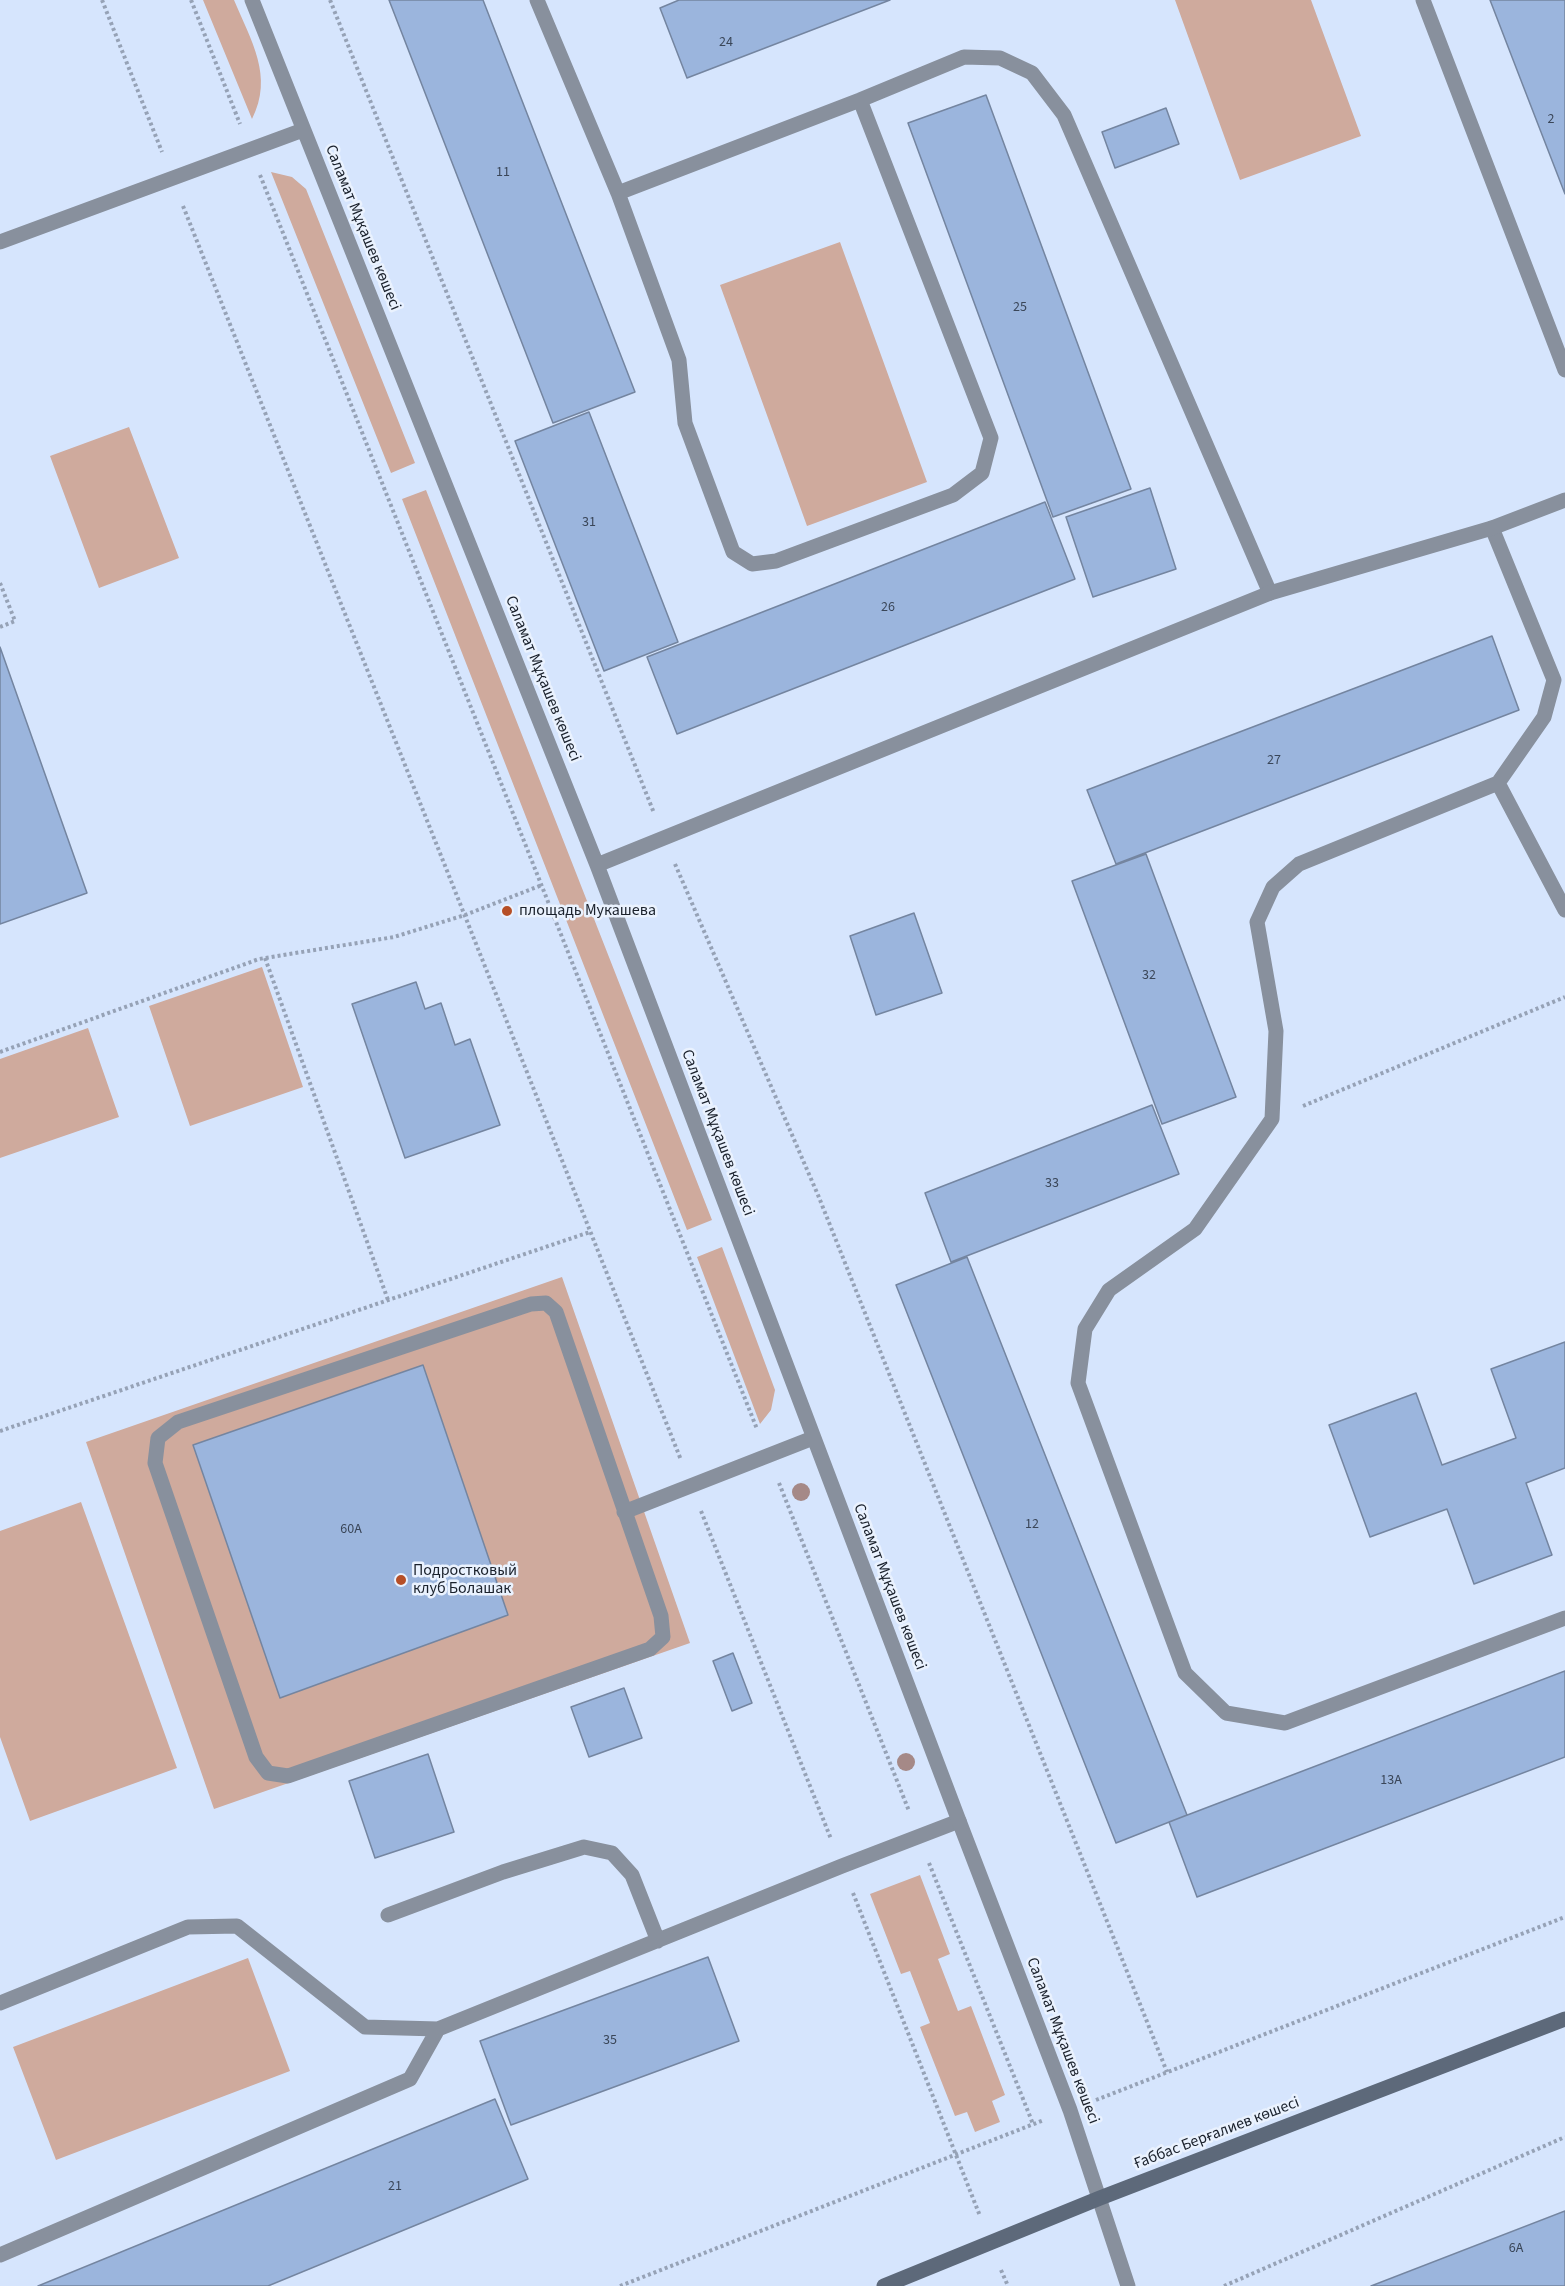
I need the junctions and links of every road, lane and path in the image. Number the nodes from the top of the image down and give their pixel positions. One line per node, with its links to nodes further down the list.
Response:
1 (102, 0): 10 (path)
2 (191, 0): 9 (path)
3 (252, 0): 8 (street, Саламат Мұқашев көшесі)
4 (330, 0): 20 (path)
5 (537, 0): 11 (street)
6 (1424, 0): 13 (street)
7 (860, 100): 11 (street); 11 (street); 17 (street)
8 (303, 130): 9 (street); 21 (street, Саламат Мұқашев көшесі)
9 (250, 150): 10 (street); 22 (path)
10 (172, 178): 12 (street); 24 (path)
11 (618, 193)
12 (0, 242)
13 (1565, 370)
14 (1565, 500): 15 (street)
15 (1492, 528): 17 (street); 19 (street)
16 (0, 583): 18 (path)
17 (1270, 593): 20 (street)
18 (0, 627)
19 (1498, 783): 23 (street); 28 (street)
20 (663, 837): 21 (street); 45 (path)
21 (597, 865): 32 (street, Саламат Мұқашев көшесі)
22 (542, 885): 24 (path); 33 (path)
23 (1565, 910)
24 (465, 915): 25 (path); 29 (path)
25 (266, 958): 27 (path); 30 (path)
26 (1565, 996): 28 (path)
27 (0, 1052)
28 (1272, 1119): 36 (street)
29 (590, 1232): 30 (path); 34 (path)
30 (388, 1300): 31 (path)
31 (0, 1431)
32 (813, 1438): 33 (street); 37 (street, Саламат Мұқашев көшесі)
33 (768, 1456): 34 (street); 38 (path)
34 (691, 1486): 35 (street); 39 (path)
35 (624, 1512): 35 (street)
36 (1565, 1618)
37 (959, 1821): 38 (street); 48 (street, Саламат Мұқашев көшесі)
38 (919, 1837): 39 (street); 46 (path)
39 (842, 1866): 41 (street); 49 (path)
40 (388, 1915): 41 (street)
41 (658, 1941): 44 (street)
42 (0, 2003): 44 (street)
43 (1565, 2019): 48 (street, Ғаббас Берғалиев көшесі)
44 (438, 2029): 50 (street)
45 (1167, 2072)
46 (1033, 2124)
47 (1565, 2137): 54 (path)
48 (1100, 2198): 49 (street, Ғаббас Берғалиев көшесі); 53 (street, Саламат Мұқашев көшесі)
49 (991, 2243): 51 (street, Ғаббас Берғалиев көшесі); 52 (path)
50 (0, 2255)
51 (884, 2286)
52 (1008, 2286)
53 (1128, 2286)
54 (1224, 2286)

